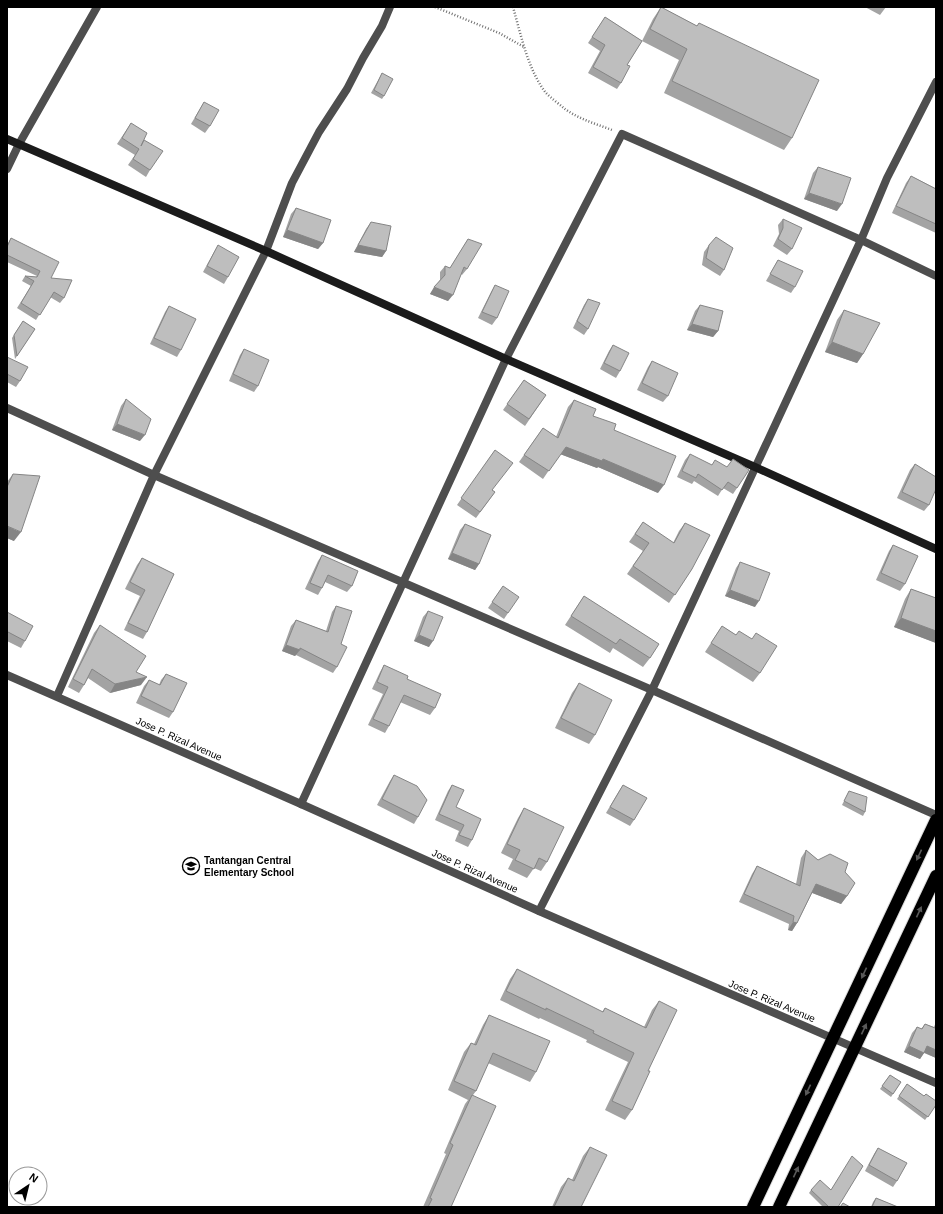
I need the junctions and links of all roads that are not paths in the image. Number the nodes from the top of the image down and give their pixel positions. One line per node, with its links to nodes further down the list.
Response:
1 (97, 7): 5 (street)
2 (390, 7): 8 (street)
3 (936, 82): 7 (street)
4 (7, 139): 5 (street)
5 (19, 144): 6 (street); 8 (street)
6 (7, 169)
7 (861, 240): 9 (street); 10 (street); 12 (street)
8 (266, 252): 10 (street); 13 (street)
9 (936, 276)
10 (506, 359): 12 (street); 15 (street)
11 (7, 408): 13 (street)
12 (755, 468): 14 (street); 17 (street)
13 (154, 475): 15 (street); 18 (street)
14 (936, 549)
15 (403, 583): 17 (street); 19 (street)
16 (7, 675): 18 (street, Jose P. Rizal Avenue)
17 (652, 690): 20 (street); 23 (street)
18 (57, 696): 19 (street, Jose P. Rizal Avenue)
19 (301, 804): 23 (street, Jose P. Rizal Avenue)
20 (936, 816)
21 (936, 820): 24 (highway, one-way to 24)
22 (936, 876): 25 (highway, one-way to 22)
23 (539, 911): 24 (street, Jose P. Rizal Avenue)
24 (833, 1038): 25 (street, Jose P. Rizal Avenue); 27 (highway, one-way to 27)
25 (855, 1047): 26 (street, Jose P. Rizal Avenue); 28 (highway, one-way to 25)
26 (936, 1083)
27 (753, 1207)
28 (779, 1207)

